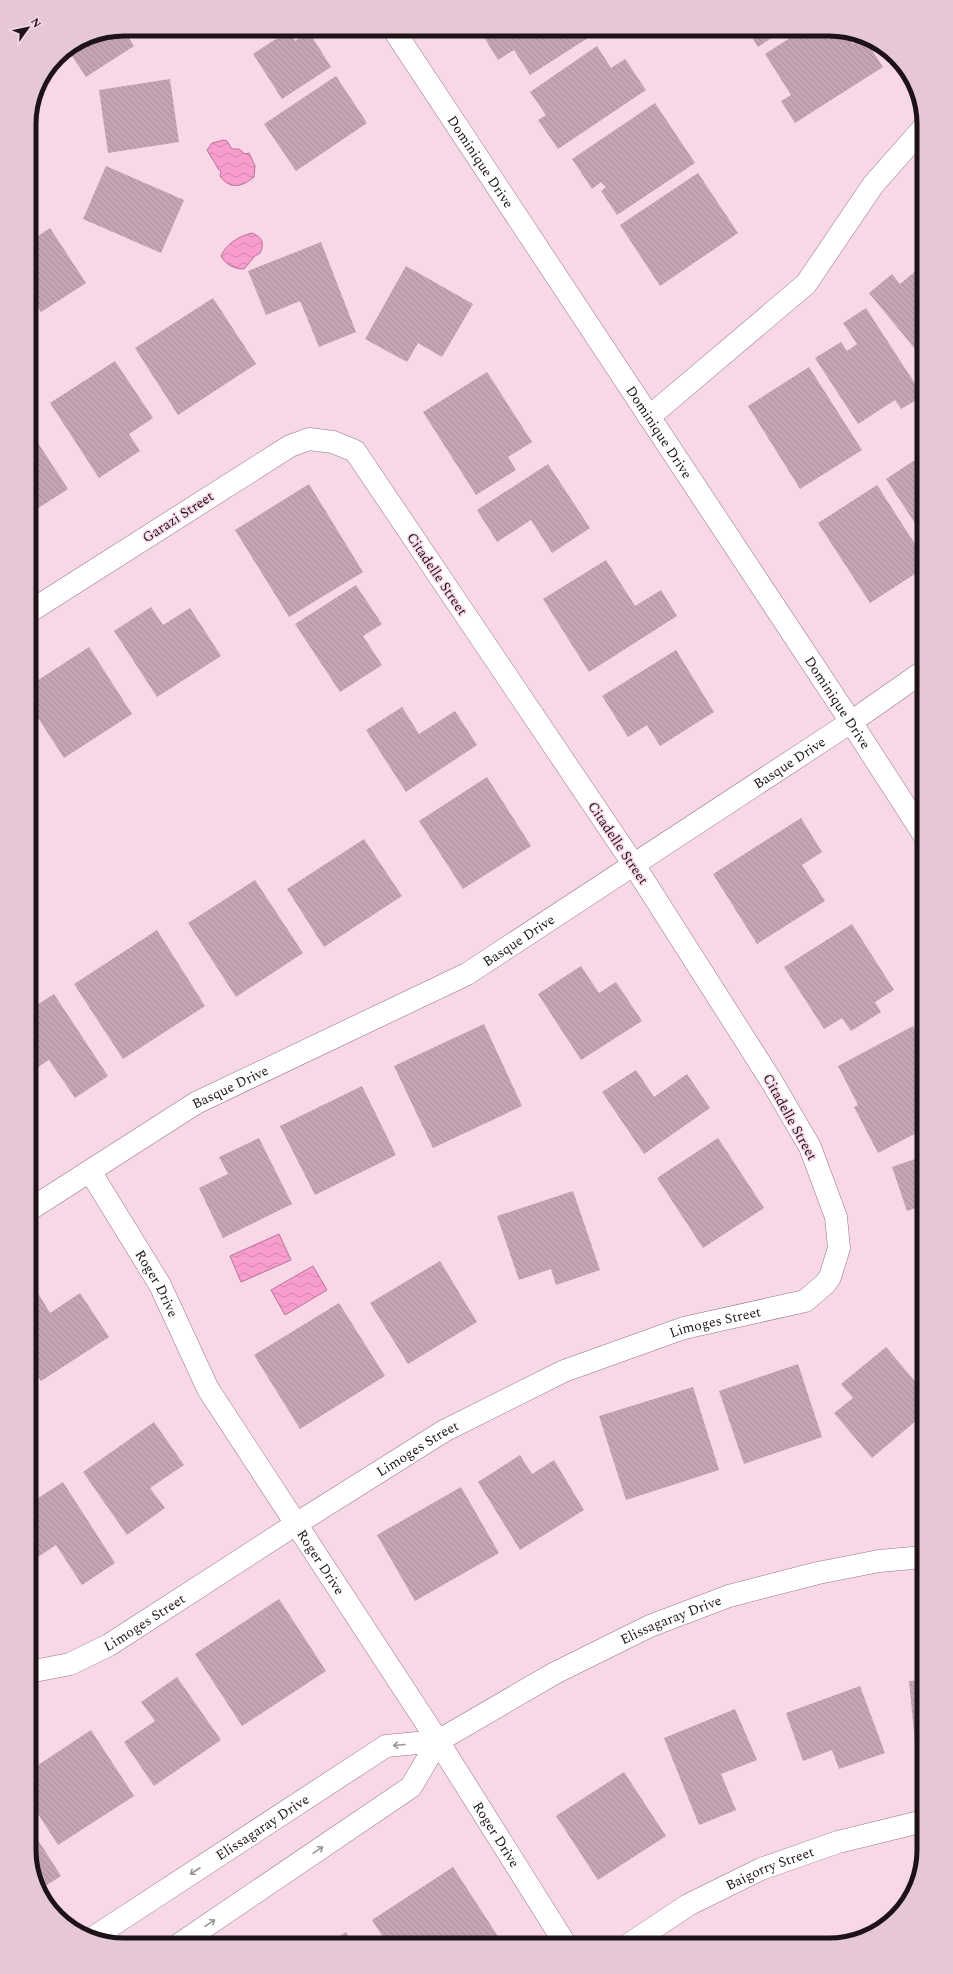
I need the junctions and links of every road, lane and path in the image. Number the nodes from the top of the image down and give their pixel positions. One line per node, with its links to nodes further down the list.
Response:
1 (398, 36): 3 (street, Dominique Drive)
2 (917, 135): 3 (street)
3 (649, 417): 7 (street, Dominique Drive)
4 (333, 442): 5 (street, Garazi Street); 9 (street, Citadelle Street)
5 (36, 608)
6 (917, 676): 7 (street, Basque Drive)
7 (851, 722): 8 (street, Dominique Drive); 9 (street, Basque Drive)
8 (917, 824)
9 (634, 865): 10 (street, Basque Drive); 12 (street, Citadelle Street)
10 (90, 1171): 11 (street, Basque Drive); 13 (street, Roger Drive)
11 (36, 1206)
12 (830, 1276): 13 (street, Limoges Street)
13 (296, 1524): 15 (street, Limoges Street); 16 (street, Roger Drive)
14 (917, 1558): 16 (street, Elissagaray Drive)
15 (36, 1671)
16 (438, 1741): 18 (street, Elissagaray Drive, one-way to 18); 19 (street, Elissagaray Drive, one-way to 16); 20 (street, Roger Drive)
17 (917, 1824): 21 (street, Baigorry Street)
18 (99, 1934)
19 (188, 1938)
20 (562, 1938)
21 (638, 1938)

